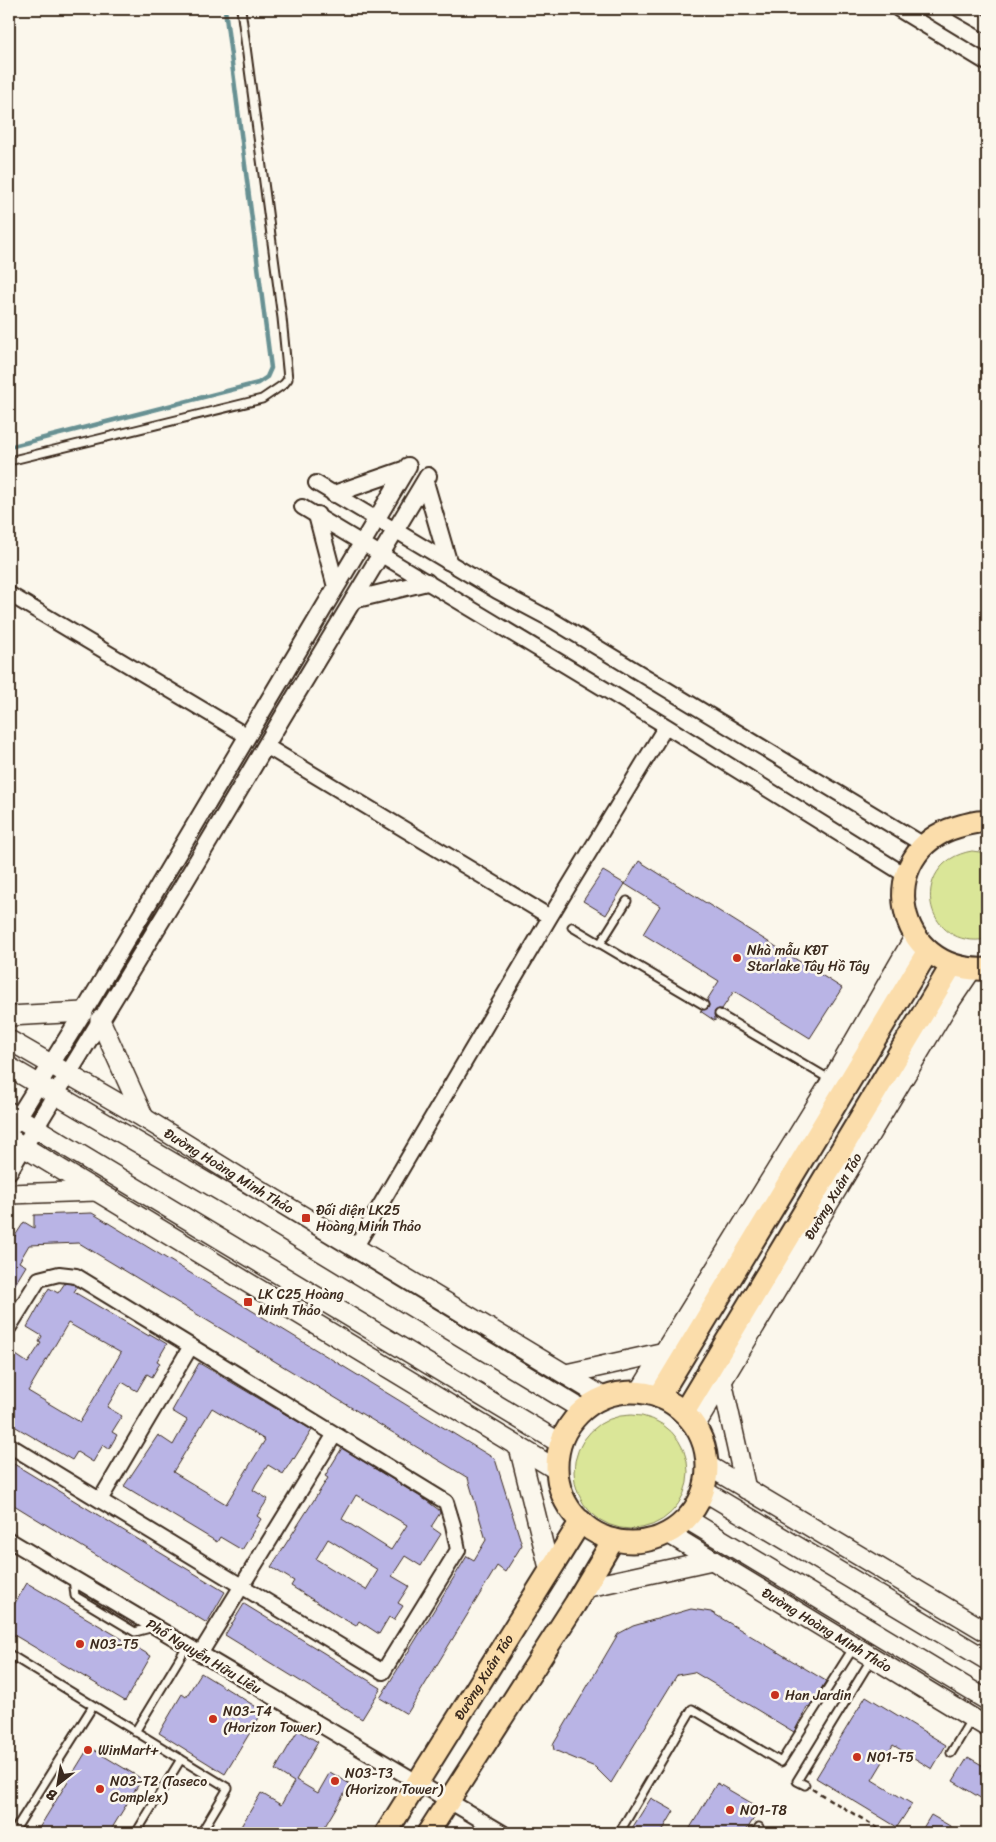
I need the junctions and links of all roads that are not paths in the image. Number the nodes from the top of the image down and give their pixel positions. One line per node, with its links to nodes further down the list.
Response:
1 (240, 9): 6 (lane)
2 (898, 9): 5 (street)
3 (960, 9): 4 (street)
4 (987, 25)
5 (987, 63)
6 (9, 462)
7 (316, 483): 8 (street)
8 (334, 494): 11 (street); 11 (street)
9 (302, 507): 10 (street)
10 (317, 516): 13 (street); 17 (street)
11 (376, 519): 12 (street); 13 (street)
12 (396, 531): 14 (street); 15 (street); 15 (street)
13 (362, 543): 14 (street); 17 (street)
14 (381, 555): 16 (street); 19 (street)
15 (448, 562): 24 (street)
16 (427, 582): 19 (street); 20 (street)
17 (336, 587): 21 (street)
18 (9, 594): 21 (street)
19 (353, 600): 22 (street)
20 (666, 726): 25 (street); 27 (street)
21 (247, 736): 33 (street)
22 (266, 746): 27 (street); 36 (street)
23 (986, 820): 24 (main road)
24 (924, 845): 25 (main road)
25 (907, 876): 29 (main road)
26 (628, 901): 30 (lane)
27 (550, 917): 54 (street)
28 (572, 928): 30 (lane)
29 (922, 943): 31 (main road); 41 (main road); 60 (main road)
30 (600, 944): 32 (lane)
31 (970, 968): 59 (main road, Đường Xuân Tảo); 63 (main road, Đường Xuân Tảo)
32 (704, 1005)
33 (86, 1008): 35 (main road); 38 (street)
34 (719, 1014): 41 (lane)
35 (9, 1016)
36 (100, 1020): 40 (street); 44 (main road)
37 (9, 1040): 38 (main road, Đường Hoàng Minh Thảo)
38 (50, 1064): 40 (main road, Đường Hoàng Minh Thảo); 46 (street)
39 (9, 1067): 42 (main road, Đường Hoàng Minh Thảo)
40 (67, 1074): 42 (street); 44 (main road, Đường Hoàng Minh Thảo)
41 (832, 1080): 57 (main road)
42 (55, 1095): 45 (street); 53 (main road, Đường Hoàng Minh Thảo)
43 (9, 1112): 45 (main road)
44 (144, 1118): 50 (main road, Đường Hoàng Minh Thảo)
45 (35, 1128): 47 (street); 49 (main road)
46 (9, 1132)
47 (16, 1143): 48 (street); 51 (main road)
48 (9, 1170)
49 (107, 1172): 51 (main road); 65 (main road)
50 (258, 1189): 53 (main road); 54 (main road, Đường Hoàng Minh Thảo)
51 (96, 1191): 52 (main road); 67 (main road)
52 (9, 1194)
53 (248, 1207): 62 (main road, Đường Hoàng Minh Thảo)
54 (355, 1248): 58 (main road, Đường Hoàng Minh Thảo)
55 (9, 1327): 56 (street)
56 (192, 1346): 64 (street); 72 (street)
57 (666, 1352): 58 (main road); 60 (main road)
58 (566, 1374): 61 (main road, Đường Hoàng Minh Thảo)
59 (722, 1380): 63 (main road, Đường Xuân Tảo); 70 (main road)
60 (650, 1394): 61 (main road); 63 (main road)
61 (603, 1396): 62 (main road)
62 (581, 1409): 65 (main road)
63 (690, 1419): 68 (main road)
64 (335, 1434): 80 (street); 80 (street)
65 (560, 1443): 69 (main road)
66 (9, 1445): 72 (street)
67 (519, 1447): 69 (main road); 79 (main road)
68 (707, 1465): 70 (main road); 71 (main road)
69 (557, 1470): 74 (main road)
70 (746, 1489): 82 (main road)
71 (704, 1491): 73 (main road); 88 (main road)
72 (100, 1500): 80 (street)
73 (687, 1519): 75 (main road); 89 (main road, Đường Hoàng Minh Thảo)
74 (581, 1521): 77 (main road); 79 (main road, Đường Xuân Tảo)
75 (668, 1533): 77 (main road); 78 (main road, Đường Hoàng Minh Thảo)
76 (9, 1540): 83 (street, Phố Nguyễn Hữu Liêu)
77 (613, 1540): 81 (main road)
78 (712, 1560): 81 (main road); 84 (main road, Đường Hoàng Minh Thảo)
79 (550, 1572): 95 (main road, Đường Xuân Tảo)
80 (242, 1586): 86 (street)
81 (584, 1588): 97 (main road)
82 (987, 1632)
83 (187, 1646): 86 (street, Phố Nguyễn Hữu Liêu); 92 (lane)
84 (854, 1646): 87 (main road, Đường Hoàng Minh Thảo); 104 (lane)
85 (9, 1654): 90 (lane)
86 (200, 1654): 95 (street, Phố Nguyễn Hữu Liêu)
87 (873, 1658): 91 (main road, Đường Hoàng Minh Thảo); 96 (lane)
88 (987, 1660)
89 (987, 1700)
90 (93, 1706): 92 (lane); 98 (lane)
91 (980, 1723): 93 (lane)
92 (135, 1732): 94 (lane)
93 (951, 1754)
94 (181, 1759): 99 (lane); 100 (lane)
95 (418, 1783): 97 (street, Phố Nguyễn Hữu Liêu); 101 (main road, Đường Xuân Tảo)
96 (804, 1785)
97 (448, 1802): 102 (main road); 103 (street, Phố Nguyễn Hữu Liêu)
98 (13, 1833)
99 (136, 1833)
100 (201, 1833)
101 (386, 1833)
102 (428, 1833)
103 (503, 1833)
104 (619, 1833)

